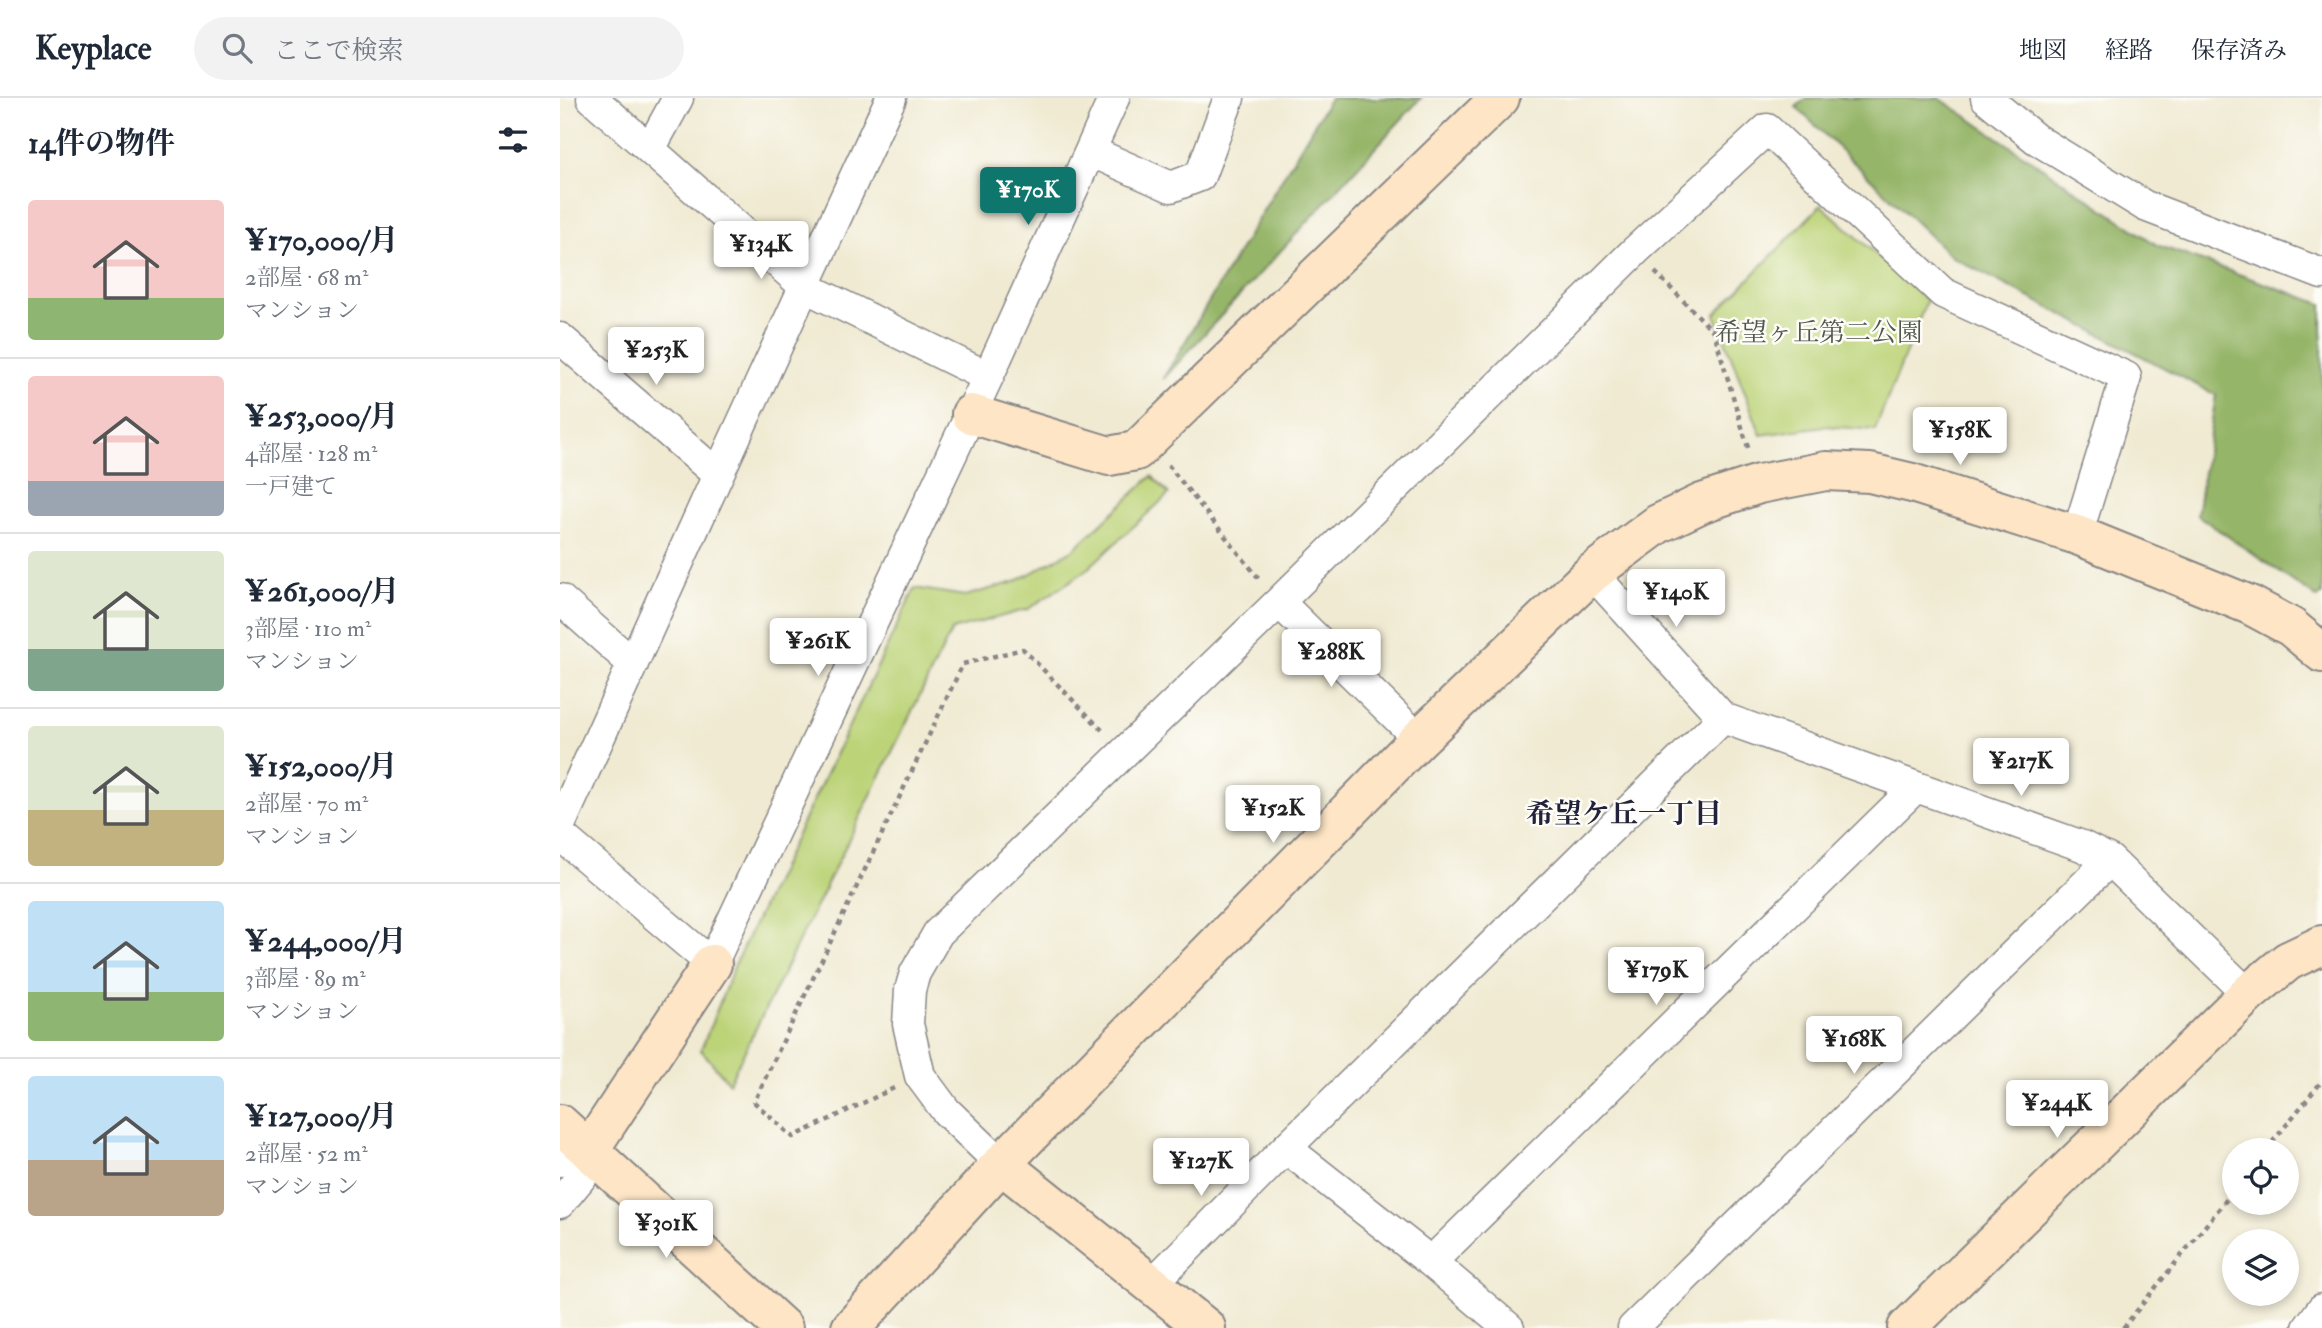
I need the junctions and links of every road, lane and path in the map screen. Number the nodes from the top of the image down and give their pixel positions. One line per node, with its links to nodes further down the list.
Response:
1 (592, 98): 8 (street)
2 (678, 98): 8 (street)
3 (891, 98): 12 (street)
4 (1114, 98): 9 (street)
5 (1229, 98): 9 (street)
6 (1500, 98): 16 (street)
7 (1986, 98): 11 (street)
8 (650, 149): 12 (street)
9 (1090, 151): 14 (street)
10 (1635, 251): 18 (path); 19 (street); 22 (street)
11 (2322, 274)
12 (805, 286): 14 (street); 17 (street)
13 (560, 338): 17 (street)
14 (989, 377): 15 (street)
15 (971, 414): 16 (street); 33 (street)
16 (1147, 440): 22 (path)
17 (718, 475): 24 (street)
18 (1759, 484): 19 (street); 20 (street)
19 (2077, 536): 23 (street)
20 (1592, 573): 25 (street); 26 (street)
21 (560, 599): 24 (street)
22 (1279, 602): 26 (street); 27 (street)
23 (2322, 653)
24 (633, 664): 29 (street)
25 (1723, 718): 28 (street); 39 (street)
26 (1419, 739): 41 (street)
27 (1124, 753): 35 (street); 35 (path)
28 (1915, 788): 31 (street); 44 (street)
29 (560, 825)
30 (560, 835): 33 (street)
31 (2110, 859): 34 (street); 51 (street)
32 (2322, 945): 34 (street)
33 (712, 964): 40 (street)
34 (2248, 994): 52 (street)
35 (920, 1076): 41 (street)
36 (2322, 1081): 38 (path)
37 (560, 1124): 40 (street)
38 (2276, 1138)
39 (1286, 1148): 44 (street); 45 (street)
40 (575, 1155): 42 (street); 47 (street)
41 (1001, 1164): 45 (street); 48 (street)
42 (560, 1203)
43 (2222, 1205): 53 (path)
44 (1431, 1262): 50 (street)
45 (1152, 1284): 49 (street)
46 (2322, 1309): 54 (street)
47 (783, 1328)
48 (851, 1328)
49 (1206, 1328)
50 (1509, 1328)
51 (1633, 1328)
52 (1908, 1328)
53 (2123, 1328)
54 (2308, 1328)

